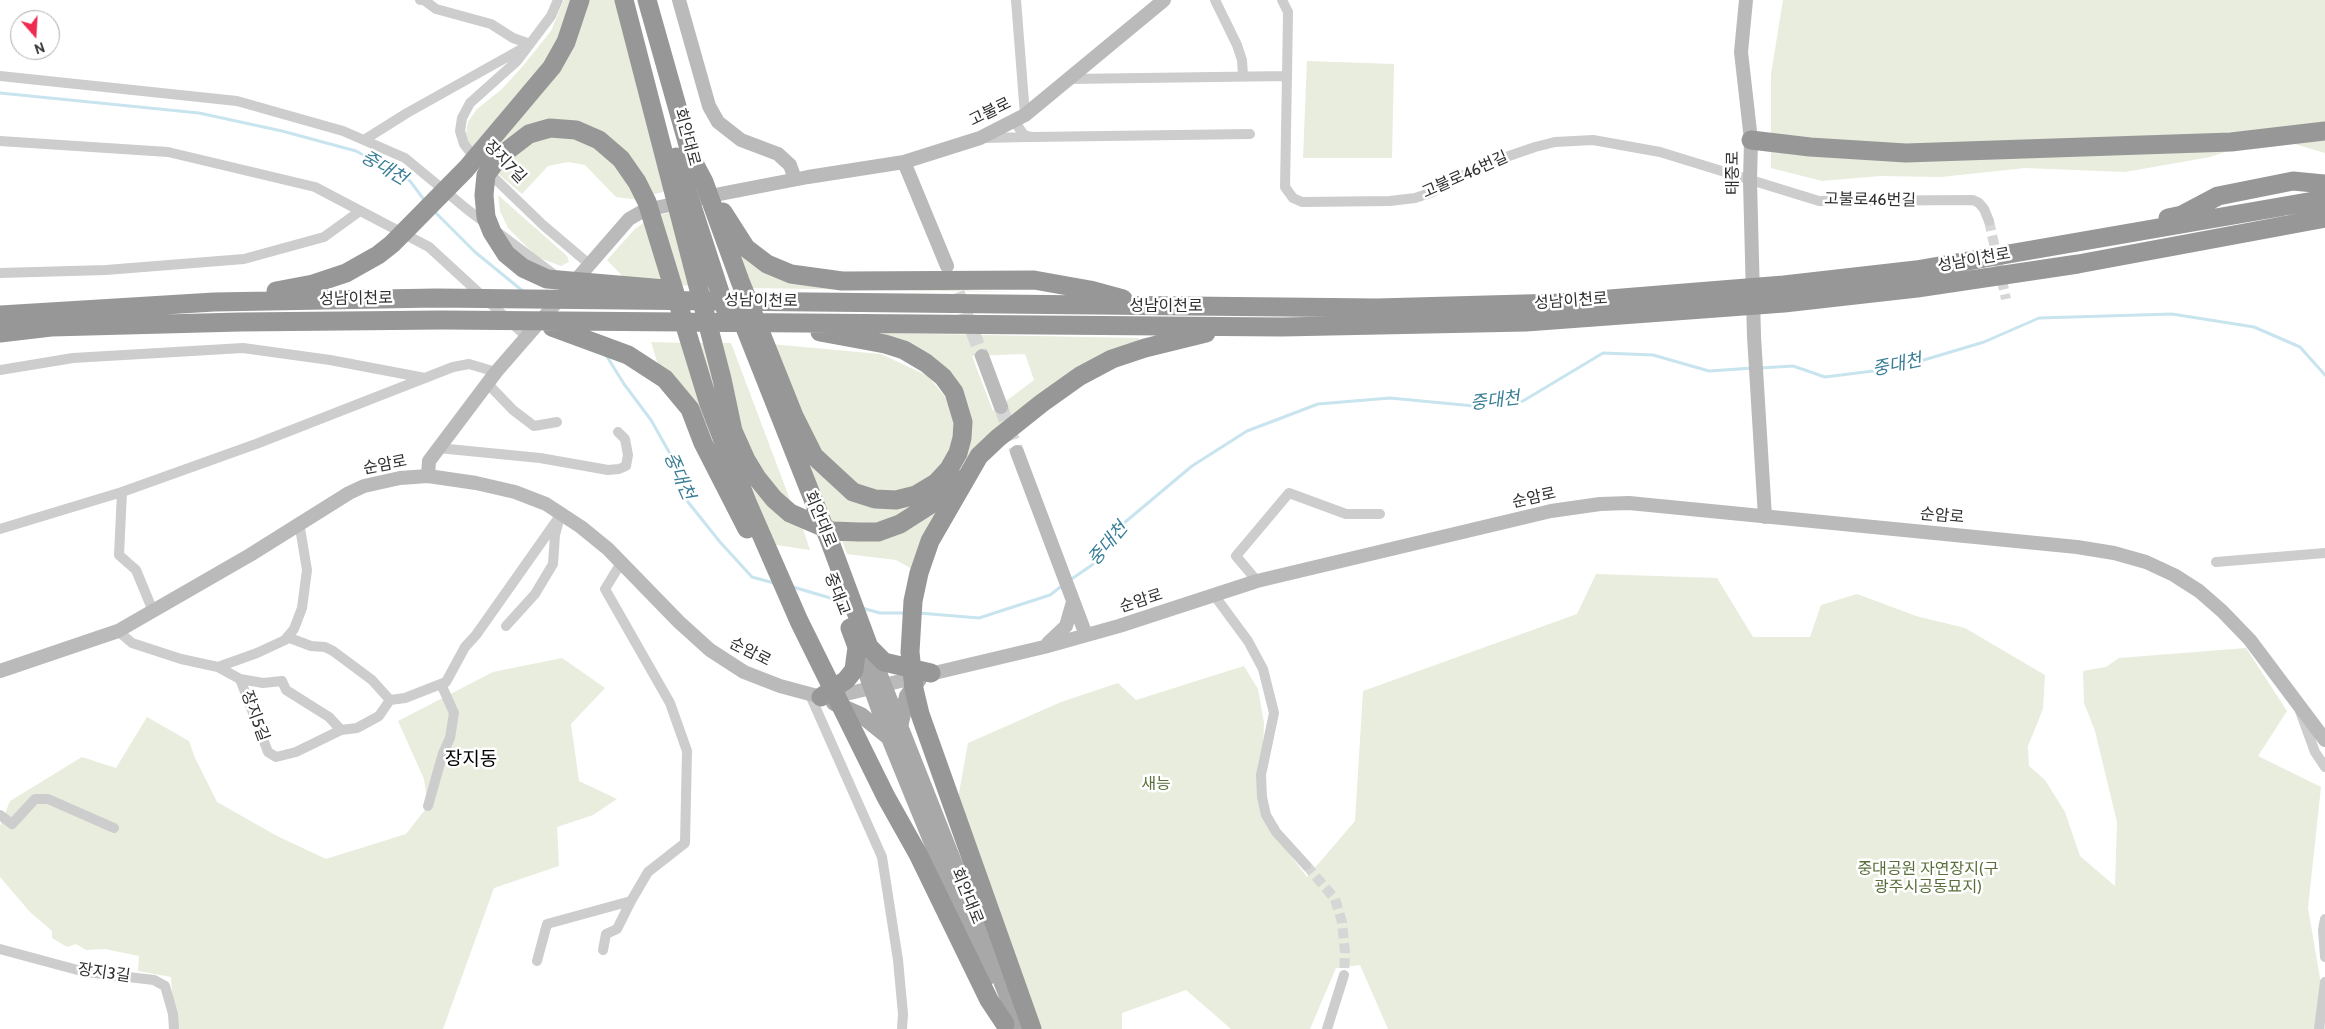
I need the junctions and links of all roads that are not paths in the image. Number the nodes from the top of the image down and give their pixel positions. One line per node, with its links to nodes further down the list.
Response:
1 (420, 0): 13 (street)
2 (558, 0): 13 (street, 장지7길)
3 (580, 0): 42 (highway)
4 (624, 0): 27 (highway)
5 (628, 0): 27 (highway, 회안대로)
6 (647, 0): 27 (highway, 회안대로)
7 (679, 0): 28 (street)
8 (1016, 0): 18 (street)
9 (1164, 0): 17 (street, 고불로)
10 (1215, 0): 15 (street)
11 (1282, 0): 16 (street, 고불로46번길)
12 (1746, 0): 24 (street, 태중로)
13 (530, 44): 23 (street); 37 (street, 장지7길)
14 (0, 76): 23 (street)
15 (1243, 76): 16 (street); 17 (street)
16 (1287, 76): 29 (street, 고불로46번길)
17 (1070, 79): 18 (street, 고불로)
18 (1019, 118): 21 (street); 22 (street, 고불로)
19 (2325, 131): 24 (highway)
20 (1250, 134): 21 (street)
21 (1032, 137): 22 (street)
22 (980, 138): 26 (street, 고불로)
23 (364, 140): 40 (street)
24 (1751, 140): 29 (street, 태중로)
25 (0, 141): 32 (street)
26 (904, 162): 28 (street, 고불로); 38 (street)
27 (681, 169): 35 (highway); 35 (highway)
28 (795, 179): 37 (street, 고불로)
29 (1750, 181): 34 (street, 고불로46번길); 66 (street, 태중로)
30 (2325, 184): 36 (highway)
31 (2325, 199): 36 (highway, 성남이천로)
32 (360, 211): 39 (street); 47 (street)
33 (2325, 218): 41 (highway, 성남이천로)
34 (1989, 221)
35 (708, 226): 44 (highway); 48 (highway); 60 (highway); 69 (highway, 회안대로)
36 (2082, 242): 41 (highway, 성남이천로)
37 (589, 264): 40 (street)
38 (947, 266)
39 (0, 273)
40 (568, 291): 47 (street)
41 (1784, 294): 44 (highway, 성남이천로); 46 (highway, 성남이천로)
42 (224, 302): 43 (highway, 성남이천로); 45 (highway, 성남이천로)
43 (800, 302): 44 (highway, 성남이천로); 63 (highway)
44 (1151, 306)
45 (0, 315)
46 (1236, 326): 48 (highway, 성남이천로); 60 (highway)
47 (532, 330): 48 (highway, 성남이천로); 49 (highway, 성남이천로); 52 (street); 63 (highway)
48 (863, 332)
49 (0, 333)
50 (982, 356): 55 (street)
51 (0, 370): 53 (street)
52 (496, 372): 53 (street); 54 (street)
53 (425, 378): 62 (street)
54 (488, 384): 56 (street); 58 (street)
55 (1001, 408)
56 (557, 422)
57 (618, 432): 58 (street)
58 (438, 448): 61 (street)
59 (1017, 452): 75 (street)
60 (979, 456): 112 (highway)
61 (428, 476): 64 (street, 순암로); 67 (street, 순암로)
62 (122, 492): 68 (street); 76 (street)
63 (741, 505): 109 (highway)
64 (562, 513): 72 (street, 순암로); 77 (street); 88 (street)
65 (1380, 514): 73 (street)
66 (1765, 517): 73 (street, 순암로); 92 (street, 순암로)
67 (299, 522): 76 (street, 순암로); 81 (street)
68 (0, 529)
69 (823, 541): 82 (highway, 중대교)
70 (2325, 553): 71 (street)
71 (2216, 562)
72 (621, 563): 90 (street, 순암로); 101 (street)
73 (1257, 581): 74 (street, 순암로)
74 (1214, 595): 78 (street, 순암로); 100 (street)
75 (1074, 601): 78 (street); 80 (street); 83 (street)
76 (153, 611): 79 (street, 순암로)
77 (506, 626)
78 (1120, 626): 80 (street, 순암로)
79 (118, 631): 84 (street, 장지5길); 85 (street, 순암로)
80 (1086, 635): 83 (street, 순암로)
81 (288, 637): 84 (street); 91 (street)
82 (863, 647): 86 (highway); 89 (main road, 회안대로); 90 (highway)
83 (1044, 647): 86 (street, 순암로)
84 (218, 666): 87 (street, 장지5길)
85 (0, 671)
86 (926, 675): 89 (street, 순암로); 94 (main road)
87 (240, 679): 93 (street); 93 (street, 장지5길)
88 (441, 684): 91 (street); 97 (street)
89 (879, 687): 90 (street, 순암로); 94 (main road, 회안대로)
90 (816, 696): 94 (main road); 111 (street)
91 (390, 700): 93 (street, 장지5길)
92 (2297, 703): 95 (street, 순암로); 96 (street)
93 (341, 730)
94 (894, 733): 109 (main road, 회안대로)
95 (2325, 740)
96 (2325, 767)
97 (428, 806)
98 (0, 814): 99 (street)
99 (114, 828)
100 (1306, 865)
101 (631, 901): 104 (street); 106 (street)
102 (2325, 919): 105 (street)
103 (0, 948): 110 (street, 장지3길)
104 (603, 950)
105 (2325, 958)
106 (537, 960)
107 (1344, 975): 113 (street)
108 (2325, 982): 114 (street)
109 (1010, 1027)
110 (174, 1029)
111 (902, 1029)
112 (1032, 1029)
113 (1327, 1029)
114 (2319, 1029)

